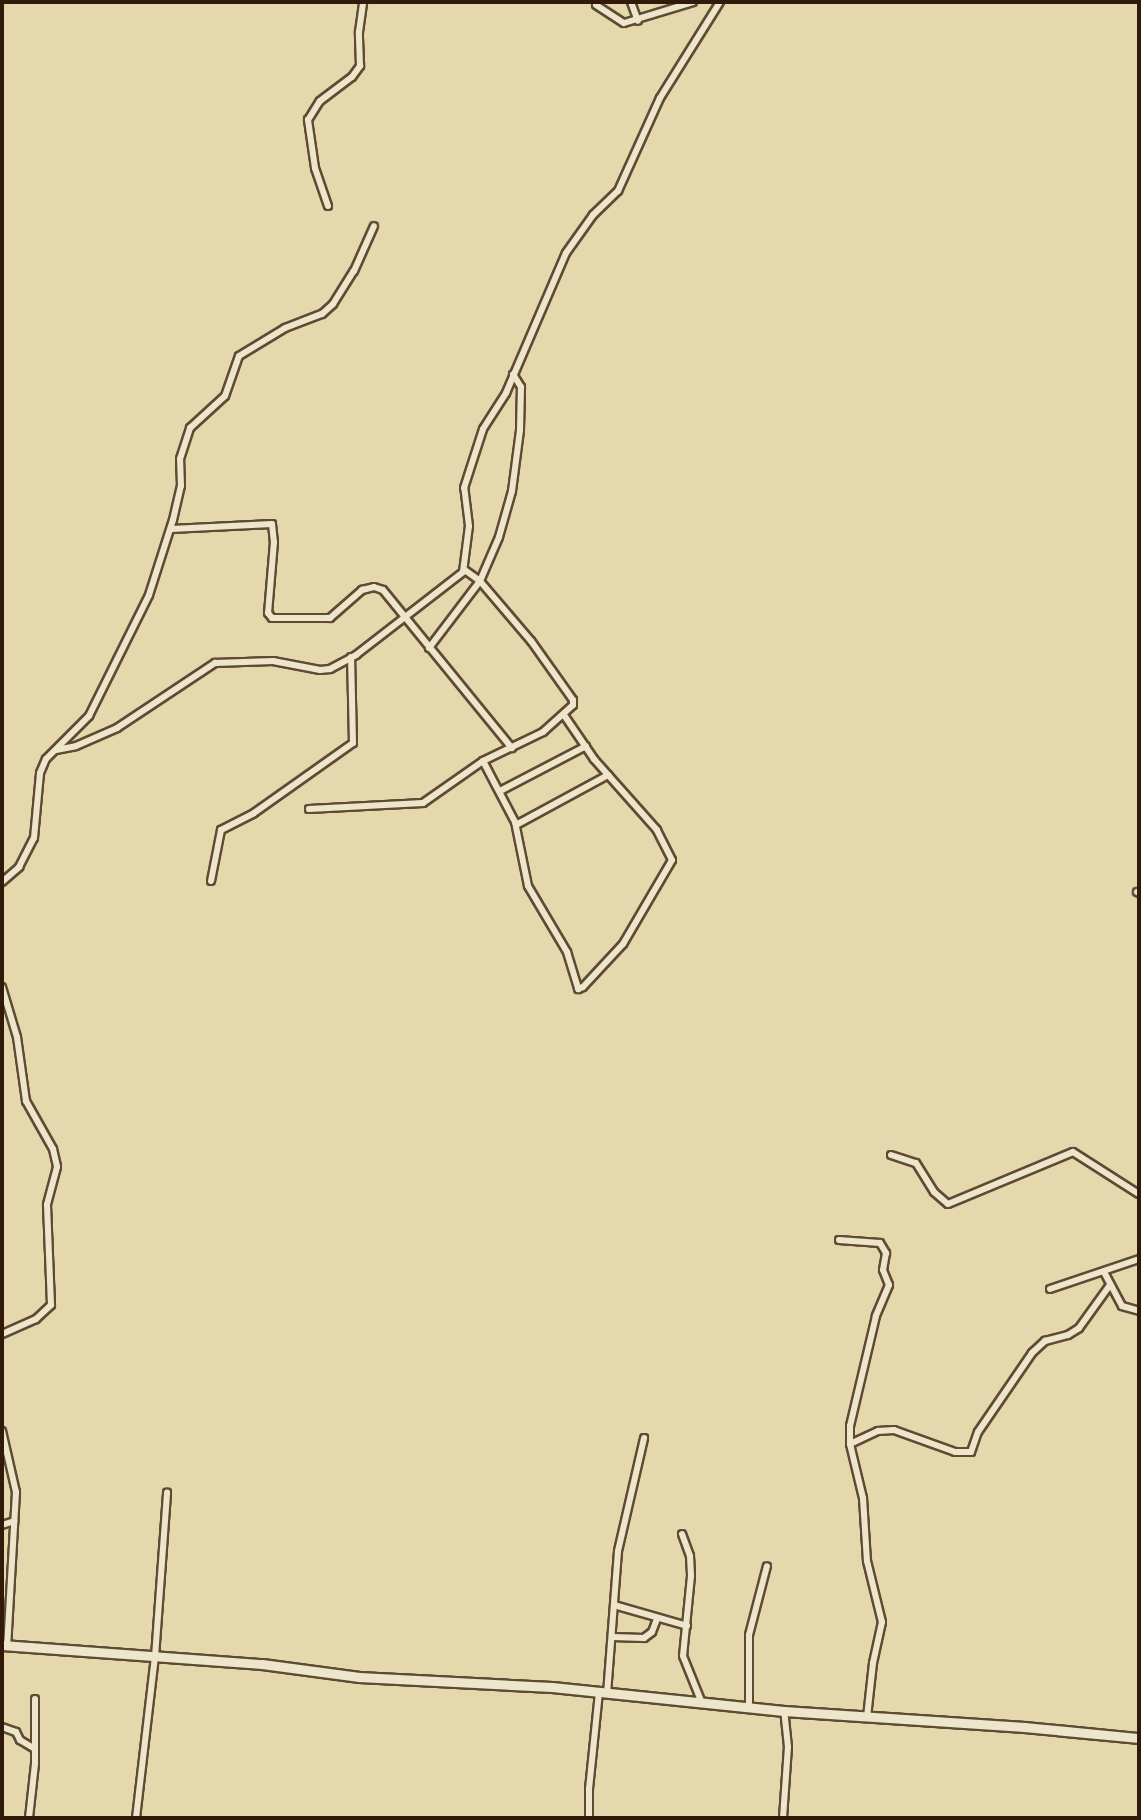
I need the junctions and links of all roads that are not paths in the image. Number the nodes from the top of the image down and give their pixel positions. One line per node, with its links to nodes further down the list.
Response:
1 (363, 2): 7 (street)
2 (631, 2): 6 (street)
3 (693, 2): 6 (street)
4 (720, 2): 9 (street)
5 (596, 5): 6 (street)
6 (638, 21)
7 (327, 206)
8 (374, 226): 10 (street)
9 (513, 374): 11 (street); 12 (street)
10 (170, 529): 13 (street); 19 (street)
11 (464, 570): 12 (street); 13 (street)
12 (481, 581): 14 (street); 16 (street)
13 (404, 620): 14 (street); 15 (street)
14 (429, 648): 18 (street)
15 (351, 657): 19 (street); 25 (street)
16 (564, 715): 17 (street); 18 (street)
17 (586, 746): 21 (street); 22 (street)
18 (512, 748): 20 (street)
19 (56, 750): 26 (street)
20 (483, 761): 22 (street); 23 (street)
21 (608, 775): 24 (street); 24 (street)
22 (500, 791): 24 (street)
23 (309, 809)
24 (516, 825)
25 (211, 881)
26 (2, 882)
27 (2, 987): 36 (street)
28 (891, 1155): 29 (street)
29 (1139, 1194)
30 (839, 1240): 39 (street)
31 (1139, 1260): 32 (street)
32 (1104, 1272): 33 (street); 34 (street)
33 (1110, 1285): 35 (street); 39 (street)
34 (1050, 1289)
35 (1139, 1311)
36 (2, 1334)
37 (2, 1431): 41 (street)
38 (645, 1438): 45 (street)
39 (850, 1444): 56 (street)
40 (167, 1492): 50 (street)
41 (14, 1521): 42 (street); 49 (street)
42 (2, 1525)
43 (682, 1534): 47 (street)
44 (767, 1566): 54 (street)
45 (614, 1605): 46 (street); 48 (street)
46 (657, 1619): 47 (street); 48 (street)
47 (687, 1626): 53 (street)
48 (612, 1637): 51 (street)
49 (4, 1645): 50 (main road)
50 (155, 1657): 51 (main road); 61 (street)
51 (603, 1693): 53 (main road); 62 (street)
52 (35, 1699): 59 (street)
53 (702, 1703): 54 (main road)
54 (749, 1706): 55 (main road)
55 (784, 1711): 56 (main road); 63 (street)
56 (867, 1717): 58 (main road)
57 (2, 1727): 59 (street)
58 (1139, 1738)
59 (35, 1749): 60 (street)
60 (29, 1818)
61 (136, 1818)
62 (589, 1818)
63 (783, 1818)

